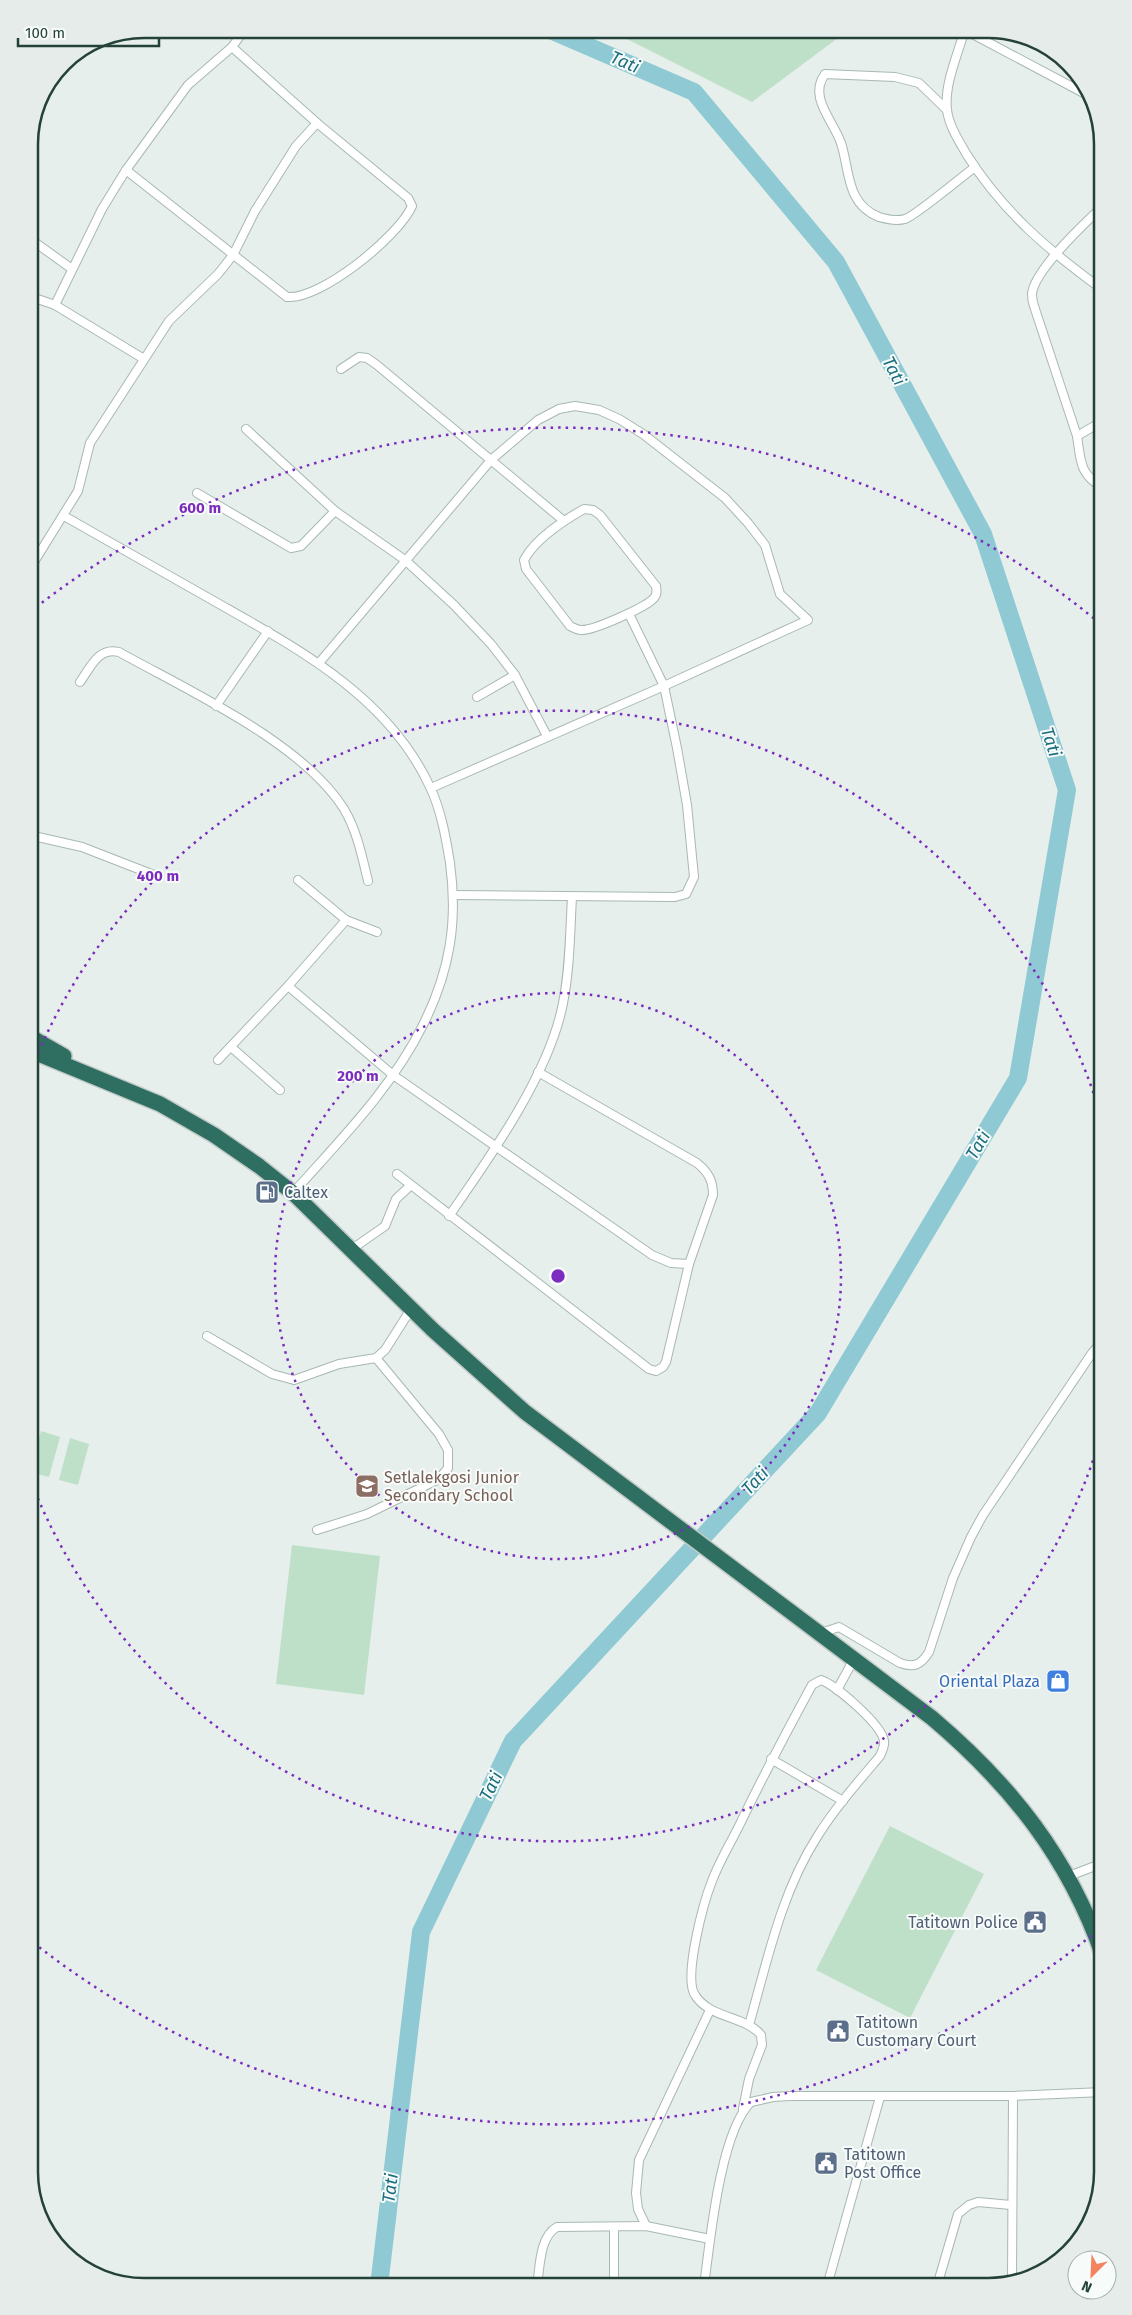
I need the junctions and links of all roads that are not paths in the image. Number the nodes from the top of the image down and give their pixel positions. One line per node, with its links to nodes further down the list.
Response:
1 (238, 38): 4 (street)
2 (963, 38): 6 (street)
3 (980, 38): 5 (street)
4 (232, 47): 7 (street); 9 (street)
5 (1080, 91)
6 (947, 110): 8 (street); 8 (street)
7 (317, 123): 12 (street); 12 (street)
8 (975, 167): 13 (street)
9 (126, 170): 12 (street); 14 (street)
10 (1094, 214): 13 (street)
11 (38, 244): 14 (street)
12 (233, 255): 18 (street)
13 (1055, 255): 15 (street); 22 (street)
14 (72, 269): 17 (street)
15 (1094, 283)
16 (38, 299): 17 (street)
17 (55, 305): 18 (street)
18 (144, 360): 27 (street)
19 (341, 369): 23 (street)
20 (1094, 426): 22 (street)
21 (246, 429): 26 (street)
22 (1077, 436): 24 (street)
23 (491, 460): 28 (street); 30 (street); 36 (street)
24 (1094, 480)
25 (196, 493): 26 (street)
26 (335, 511): 30 (street)
27 (64, 516): 29 (street); 32 (street)
28 (564, 521): 31 (street); 31 (street)
29 (38, 556)
30 (405, 560): 33 (street); 34 (street)
31 (629, 614): 36 (street)
32 (268, 632): 33 (street); 38 (street)
33 (320, 663): 40 (street)
34 (515, 675): 37 (street); 39 (street)
35 (80, 682): 38 (street)
36 (664, 686): 39 (street); 46 (street)
37 (477, 697)
38 (216, 706): 44 (street)
39 (547, 736): 40 (street)
40 (431, 788): 45 (street)
41 (38, 837): 42 (street)
42 (154, 875)
43 (298, 880): 47 (street)
44 (368, 880)
45 (454, 895): 46 (street); 55 (street)
46 (572, 897): 54 (street)
47 (346, 920): 48 (street); 49 (street)
48 (377, 932)
49 (288, 986): 51 (street); 55 (street)
50 (38, 1041): 56 (highway)
51 (231, 1047): 53 (street); 57 (street)
52 (38, 1053): 56 (highway)
53 (218, 1060)
54 (538, 1072): 58 (street); 64 (street)
55 (393, 1075): 58 (street); 61 (street)
56 (104, 1079): 61 (highway)
57 (280, 1090)
58 (496, 1148): 62 (street); 64 (street)
59 (397, 1174): 60 (street)
60 (411, 1185): 62 (street); 63 (street)
61 (294, 1193): 63 (highway)
62 (450, 1216): 64 (street)
63 (352, 1249): 65 (highway)
64 (689, 1264)
65 (411, 1309): 68 (street); 70 (highway)
66 (206, 1336): 68 (street)
67 (1094, 1351): 70 (street)
68 (376, 1358): 69 (street)
69 (317, 1530)
70 (821, 1633): 71 (highway)
71 (854, 1658): 72 (street); 76 (highway)
72 (837, 1690): 73 (street); 74 (street)
73 (771, 1759): 74 (street); 78 (street)
74 (843, 1801): 79 (street)
75 (1094, 1866): 76 (street)
76 (1068, 1876): 77 (highway)
77 (1094, 1929)
78 (710, 2010): 79 (street); 85 (street)
79 (749, 2025): 83 (street)
80 (1094, 2092): 81 (street)
81 (1013, 2096): 82 (street); 84 (street)
82 (880, 2097): 83 (street); 92 (street)
83 (744, 2109): 87 (street)
84 (1011, 2205): 88 (street); 93 (street)
85 (646, 2226): 86 (street); 87 (street)
86 (614, 2227): 89 (street); 90 (street)
87 (710, 2239): 91 (street)
88 (1012, 2275)
89 (539, 2277)
90 (614, 2278)
91 (705, 2278)
92 (829, 2278)
93 (939, 2278)

